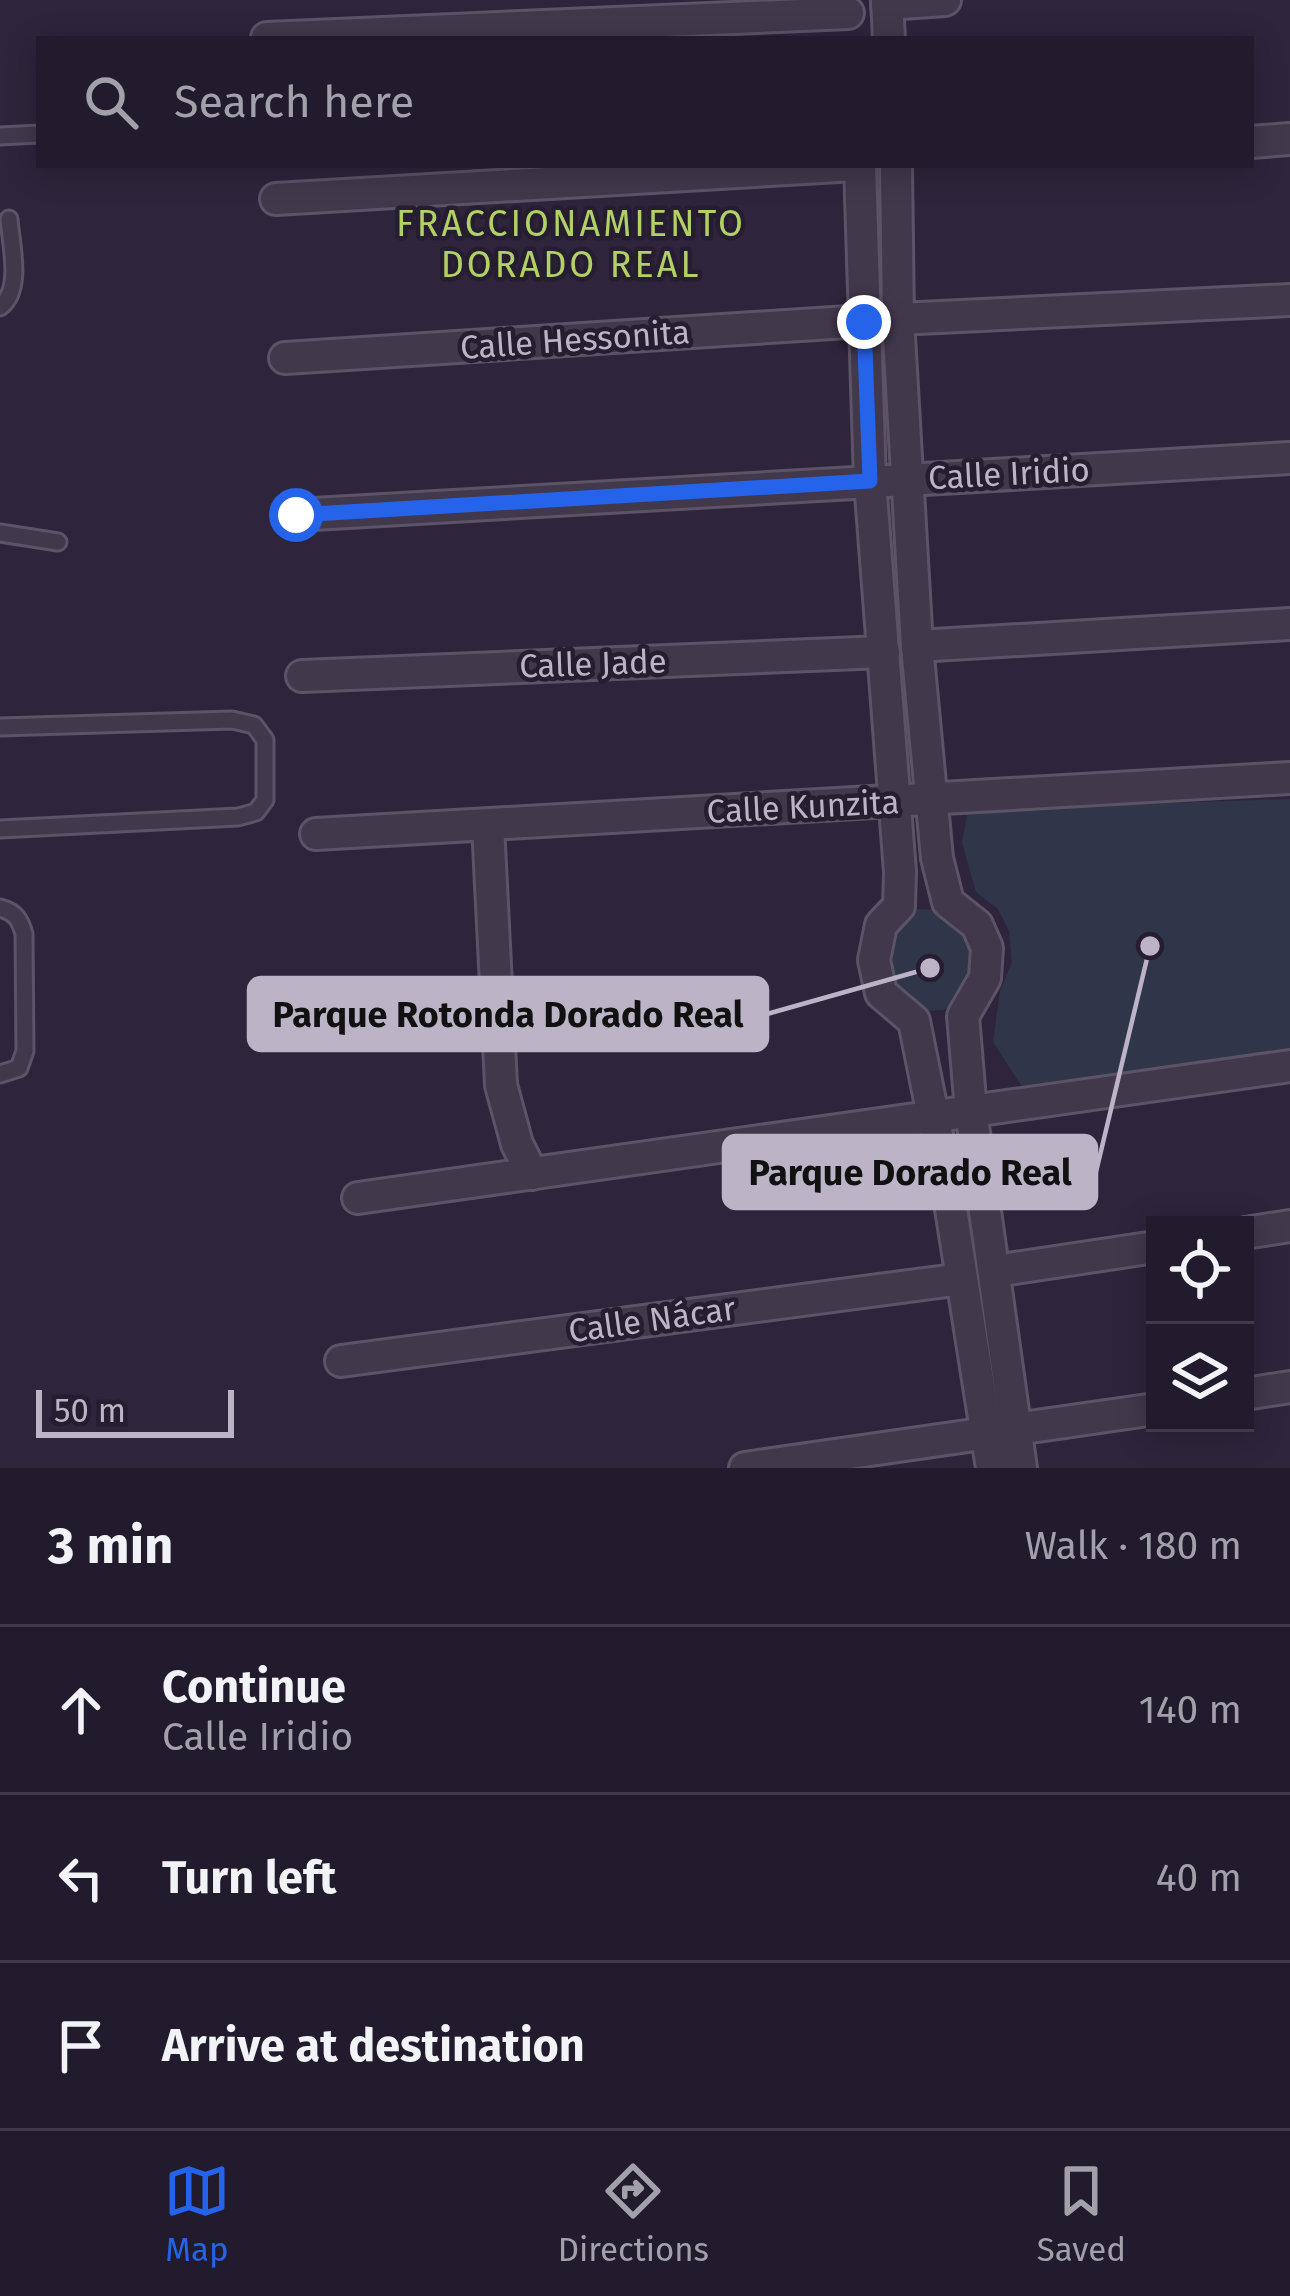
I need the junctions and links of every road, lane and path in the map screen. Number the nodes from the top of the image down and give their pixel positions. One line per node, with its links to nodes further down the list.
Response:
1 (945, 0): 2 (street)
2 (887, 2): 5 (street)
3 (848, 17): 4 (street)
4 (322, 36)
5 (889, 36)
6 (36, 134): 7 (lane)
7 (0, 136)
8 (1290, 140): 9 (street)
9 (1254, 142)
10 (807, 168): 13 (street)
11 (858, 168): 18 (street)
12 (896, 168): 17 (street)
13 (276, 199)
14 (9, 220): 16 (lane)
15 (1290, 300): 17 (street)
16 (0, 307)
17 (898, 319): 21 (street)
18 (864, 322): 19 (street, Calle Hessonita); 22 (street)
19 (286, 358)
20 (1290, 458): 21 (street, Calle Iridio)
21 (909, 479): 22 (street, Calle Iridio); 27 (street)
22 (870, 481): 23 (street, Calle Iridio); 28 (street)
23 (296, 515)
24 (0, 532): 25 (lane)
25 (58, 542)
26 (1290, 624): 27 (street)
27 (917, 646): 32 (street)
28 (884, 652): 29 (street, Calle Jade); 33 (street)
29 (302, 676)
30 (0, 727): 35 (lane)
31 (1290, 778): 32 (street, Calle Kunzita)
32 (931, 800): 33 (street, Calle Kunzita); 37 (street)
33 (896, 802): 34 (street, Calle Kunzita); 38 (street)
34 (488, 825): 36 (street, Calle Kunzita); 46 (street)
35 (0, 829)
36 (316, 834)
37 (948, 902): 38 (street); 40 (street)
38 (899, 906): 41 (street)
39 (0, 908): 43 (lane)
40 (963, 1016): 41 (street); 44 (street)
41 (914, 1021): 45 (street)
42 (1290, 1066): 44 (street)
43 (0, 1074)
44 (971, 1111): 45 (street); 51 (street)
45 (934, 1116): 46 (street); 52 (street)
46 (532, 1174): 47 (street)
47 (358, 1198)
48 (1290, 1226): 49 (street)
49 (1254, 1232)
50 (1146, 1248): 51 (street)
51 (995, 1271): 57 (street)
52 (962, 1279): 53 (street, Calle Nácar); 57 (street)
53 (341, 1361)
54 (1290, 1387): 55 (street)
55 (1254, 1393)
56 (1146, 1410): 57 (street)
57 (1001, 1432): 58 (street); 59 (street); 60 (street)
58 (746, 1468)
59 (992, 1468)
60 (1021, 1468)

